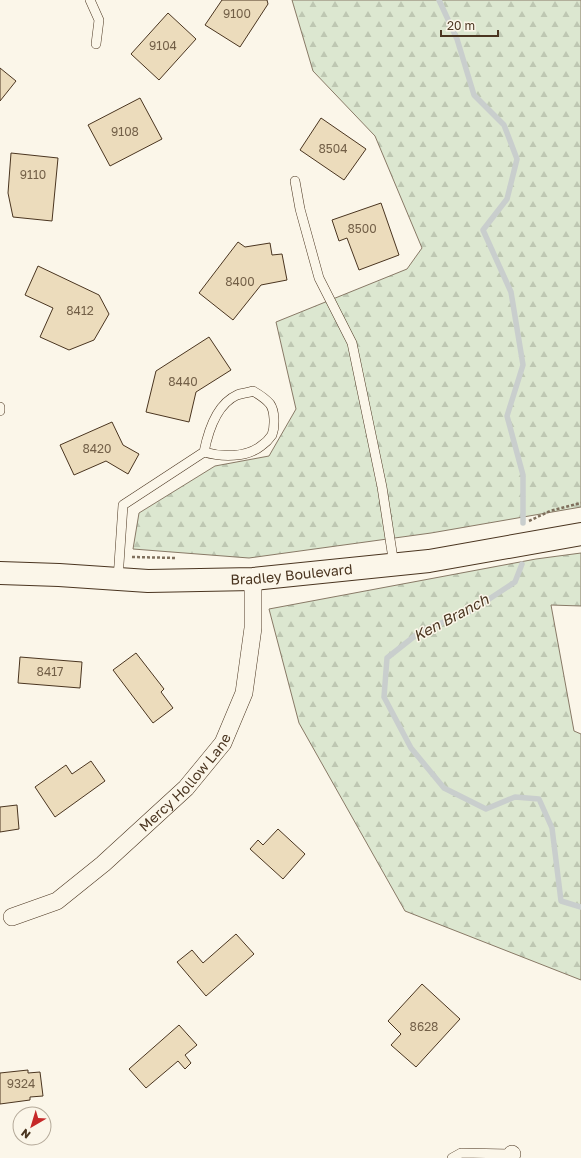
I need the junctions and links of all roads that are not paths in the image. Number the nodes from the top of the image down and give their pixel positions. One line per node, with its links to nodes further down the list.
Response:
1 (90, 0): 2 (lane)
2 (96, 44)
3 (295, 181): 8 (lane)
4 (0, 407): 5 (lane)
5 (0, 411)
6 (204, 452): 6 (lane); 10 (lane)
7 (581, 534): 8 (main road, Bradley Boulevard)
8 (394, 565): 11 (main road, Bradley Boulevard)
9 (0, 573): 10 (main road, Bradley Boulevard)
10 (118, 579): 11 (main road, Bradley Boulevard)
11 (253, 579): 12 (street, Mercy Hollow Lane)
12 (12, 917)
13 (511, 1156): 14 (lane)
14 (452, 1158)

